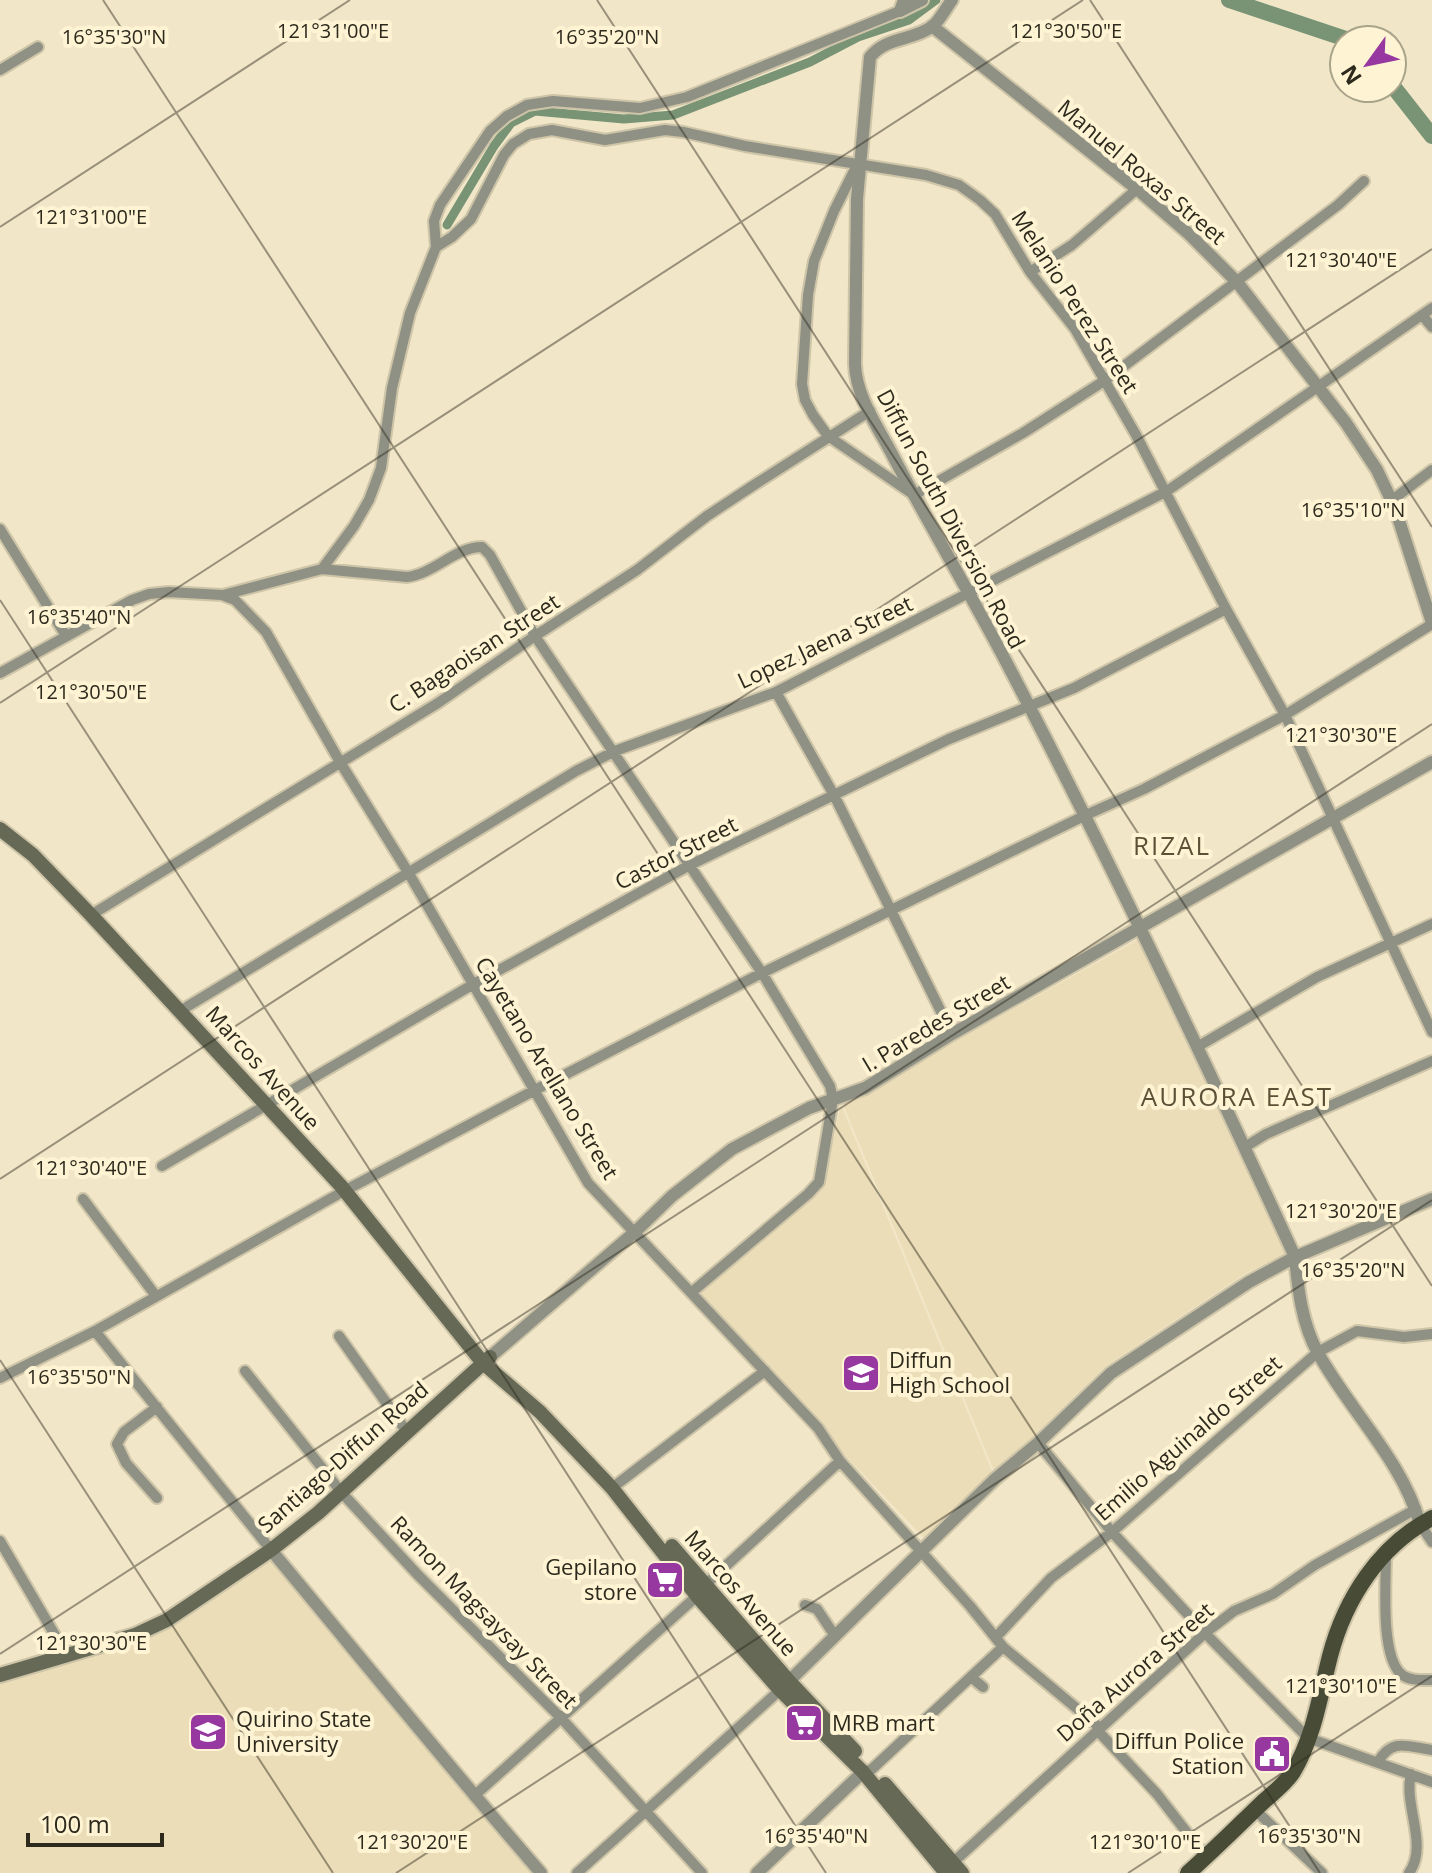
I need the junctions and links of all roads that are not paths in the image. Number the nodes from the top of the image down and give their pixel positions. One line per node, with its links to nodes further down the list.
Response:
1 (922, 0): 3 (street)
2 (952, 0): 4 (street)
3 (902, 6): 10 (street)
4 (932, 26): 7 (street, Diffun South Diversion Road); 9 (street, Manuel Roxas Street)
5 (38, 47): 6 (street)
6 (0, 70)
7 (860, 163): 10 (street, Melanio Perez Street); 11 (street, Melanio Perez Street); 17 (street, Diffun South Diversion Road); 18 (street)
8 (1364, 181): 12 (street)
9 (1137, 189): 11 (street); 12 (street, Manuel Roxas Street)
10 (436, 247): 24 (street)
11 (1030, 272): 15 (street, Melanio Perez Street)
12 (1237, 282): 15 (street); 16 (street, Manuel Roxas Street)
13 (1427, 311): 14 (street); 16 (street, Lopez Jaena Street)
14 (1432, 327)
15 (1104, 381): 20 (street, Melanio Perez Street); 21 (street)
16 (1317, 387): 20 (street, Lopez Jaena Street); 22 (street, Manuel Roxas Street)
17 (870, 411): 18 (street, C. Bagaoisan Street); 21 (street, Diffun South Diversion Road)
18 (828, 436): 21 (street); 30 (street, C. Bagaoisan Street)
19 (1432, 470): 22 (street)
20 (1167, 491): 25 (street, Lopez Jaena Street); 27 (street, Melanio Perez Street)
21 (914, 495): 25 (street, Diffun South Diversion Road)
22 (1392, 500): 28 (street, Manuel Roxas Street)
23 (0, 529): 29 (street)
24 (322, 569): 26 (street); 30 (street)
25 (970, 594): 32 (street, Lopez Jaena Street); 33 (street, Diffun South Diversion Road)
26 (222, 595): 29 (street); 36 (street, Cayetano Arellano Street)
27 (1226, 609): 33 (street, Castor Street); 34 (street, Melanio Perez Street)
28 (1432, 623): 34 (street)
29 (66, 636): 31 (street)
30 (535, 636): 35 (street); 36 (street, C. Bagaoisan Street)
31 (0, 673)
32 (776, 692): 35 (street, Lopez Jaena Street); 38 (street)
33 (1030, 707): 38 (street, Castor Street); 39 (street, Diffun South Diversion Road)
34 (1285, 715): 39 (street); 40 (street, Melanio Perez Street)
35 (615, 751): 42 (street); 43 (street, Lopez Jaena Street)
36 (340, 762): 43 (street, Cayetano Arellano Street); 45 (street, C. Bagaoisan Street)
37 (1432, 762): 40 (street, I. Paredes Street)
38 (835, 797): 42 (street, Castor Street); 44 (street)
39 (1086, 815): 44 (street); 47 (street, Diffun South Diversion Road)
40 (1334, 819): 47 (street, I. Paredes Street); 48 (street, Melanio Perez Street)
41 (2, 834): 45 (main road, Marcos Avenue)
42 (688, 866): 49 (street); 50 (street, Castor Street)
43 (408, 872): 50 (street, Cayetano Arellano Street); 51 (street, Lopez Jaena Street)
44 (890, 912): 49 (street); 53 (street)
45 (91, 915): 51 (main road, Marcos Avenue)
46 (1432, 924): 48 (street)
47 (1141, 928): 53 (street, I. Paredes Street); 54 (street, Diffun South Diversion Road)
48 (1391, 943): 52 (street, Melanio Perez Street); 54 (street)
49 (762, 973): 56 (street); 57 (street)
50 (472, 985): 56 (street, Cayetano Arellano Street); 58 (street, Castor Street)
51 (180, 1011): 58 (main road, Marcos Avenue)
52 (1432, 1032)
53 (952, 1034): 57 (street, I. Paredes Street)
54 (1197, 1047): 59 (street, Diffun South Diversion Road)
55 (1432, 1061): 59 (street)
56 (535, 1090): 61 (street); 64 (street, Cayetano Arellano Street)
57 (833, 1099): 64 (street, I. Paredes Street); 66 (street)
58 (265, 1103): 60 (street, Castor Street); 61 (main road, Marcos Avenue)
59 (1245, 1147): 65 (street, Diffun South Diversion Road)
60 (162, 1166)
61 (344, 1191): 67 (street); 72 (main road, Marcos Avenue)
62 (83, 1199): 67 (street)
63 (1432, 1199): 65 (street)
64 (636, 1231): 66 (street, Cayetano Arellano Street); 72 (street, I. Paredes Street)
65 (1295, 1257): 71 (street, Diffun South Diversion Road); 78 (street)
66 (692, 1292): 74 (street, Cayetano Arellano Street)
67 (156, 1296): 68 (street)
68 (95, 1331): 75 (street); 76 (street)
69 (1432, 1334): 71 (street, Emilio Aguinaldo Street)
70 (339, 1336): 77 (street)
71 (1318, 1352): 83 (street, Diffun South Diversion Road); 84 (street, Emilio Aguinaldo Street)
72 (483, 1358): 77 (main road, Santiago-Diffun Road); 80 (main road, Marcos Avenue)
73 (245, 1371): 81 (street, Ramon Magsaysay Street)
74 (765, 1371): 79 (street, Cayetano Arellano Street); 80 (street)
75 (0, 1378)
76 (157, 1407): 82 (street); 87 (street)
77 (407, 1432): 81 (main road, Santiago-Diffun Road)
78 (1038, 1443): 84 (street); 88 (street)
79 (840, 1461): 88 (street, Cayetano Arellano Street); 90 (street)
80 (615, 1486): 90 (main road, Marcos Avenue)
81 (342, 1493): 87 (main road, Santiago-Diffun Road); 103 (street, Ramon Magsaysay Street)
82 (157, 1498)
83 (1423, 1517): 86 (street); 89 (main road); 92 (street, Doña Aurora Street)
84 (1112, 1532): 92 (street); 94 (street, Emilio Aguinaldo Street)
85 (0, 1541): 96 (street)
86 (1432, 1542)
87 (271, 1550): 96 (main road, Santiago-Diffun Road); 111 (street)
88 (921, 1551): 93 (street); 94 (street, Cayetano Arellano Street)
89 (1386, 1554): 99 (street); 105 (main road)
90 (700, 1591): 100 (main road, Marcos Avenue); 103 (street)
91 (805, 1605): 93 (street)
92 (1205, 1633): 104 (street, Doña Aurora Street); 105 (street)
93 (835, 1636): 100 (street)
94 (997, 1636): 95 (street, Cayetano Arellano Street)
95 (1003, 1647): 98 (street); 104 (street, Cayetano Arellano Street)
96 (66, 1654): 97 (main road, Santiago-Diffun Road)
97 (0, 1675)
98 (968, 1680): 101 (street); 102 (street); 108 (street)
99 (1432, 1680)
100 (784, 1686): 108 (main road, Marcos Avenue); 113 (street)
101 (983, 1687)
102 (962, 1697)
103 (561, 1718): 111 (street); 113 (street, Ramon Magsaysay Street)
104 (1098, 1729): 114 (street, Cayetano Arellano Street); 115 (street, Doña Aurora Street)
105 (1308, 1738): 107 (street); 112 (main road)
106 (1432, 1750): 107 (street)
107 (1378, 1762): 109 (street)
108 (868, 1770): 115 (main road, Marcos Avenue); 119 (street)
109 (1411, 1774): 110 (street); 122 (street)
110 (1432, 1782)
111 (474, 1796): 116 (street)
112 (1255, 1810): 114 (main road); 121 (street)
113 (645, 1812): 117 (street); 118 (street, Ramon Magsaysay Street)
114 (1206, 1857): 120 (main road)
115 (951, 1870)
116 (541, 1873)
117 (577, 1873)
118 (702, 1873)
119 (757, 1873)
120 (1188, 1873)
121 (1322, 1873)
122 (1409, 1873)

